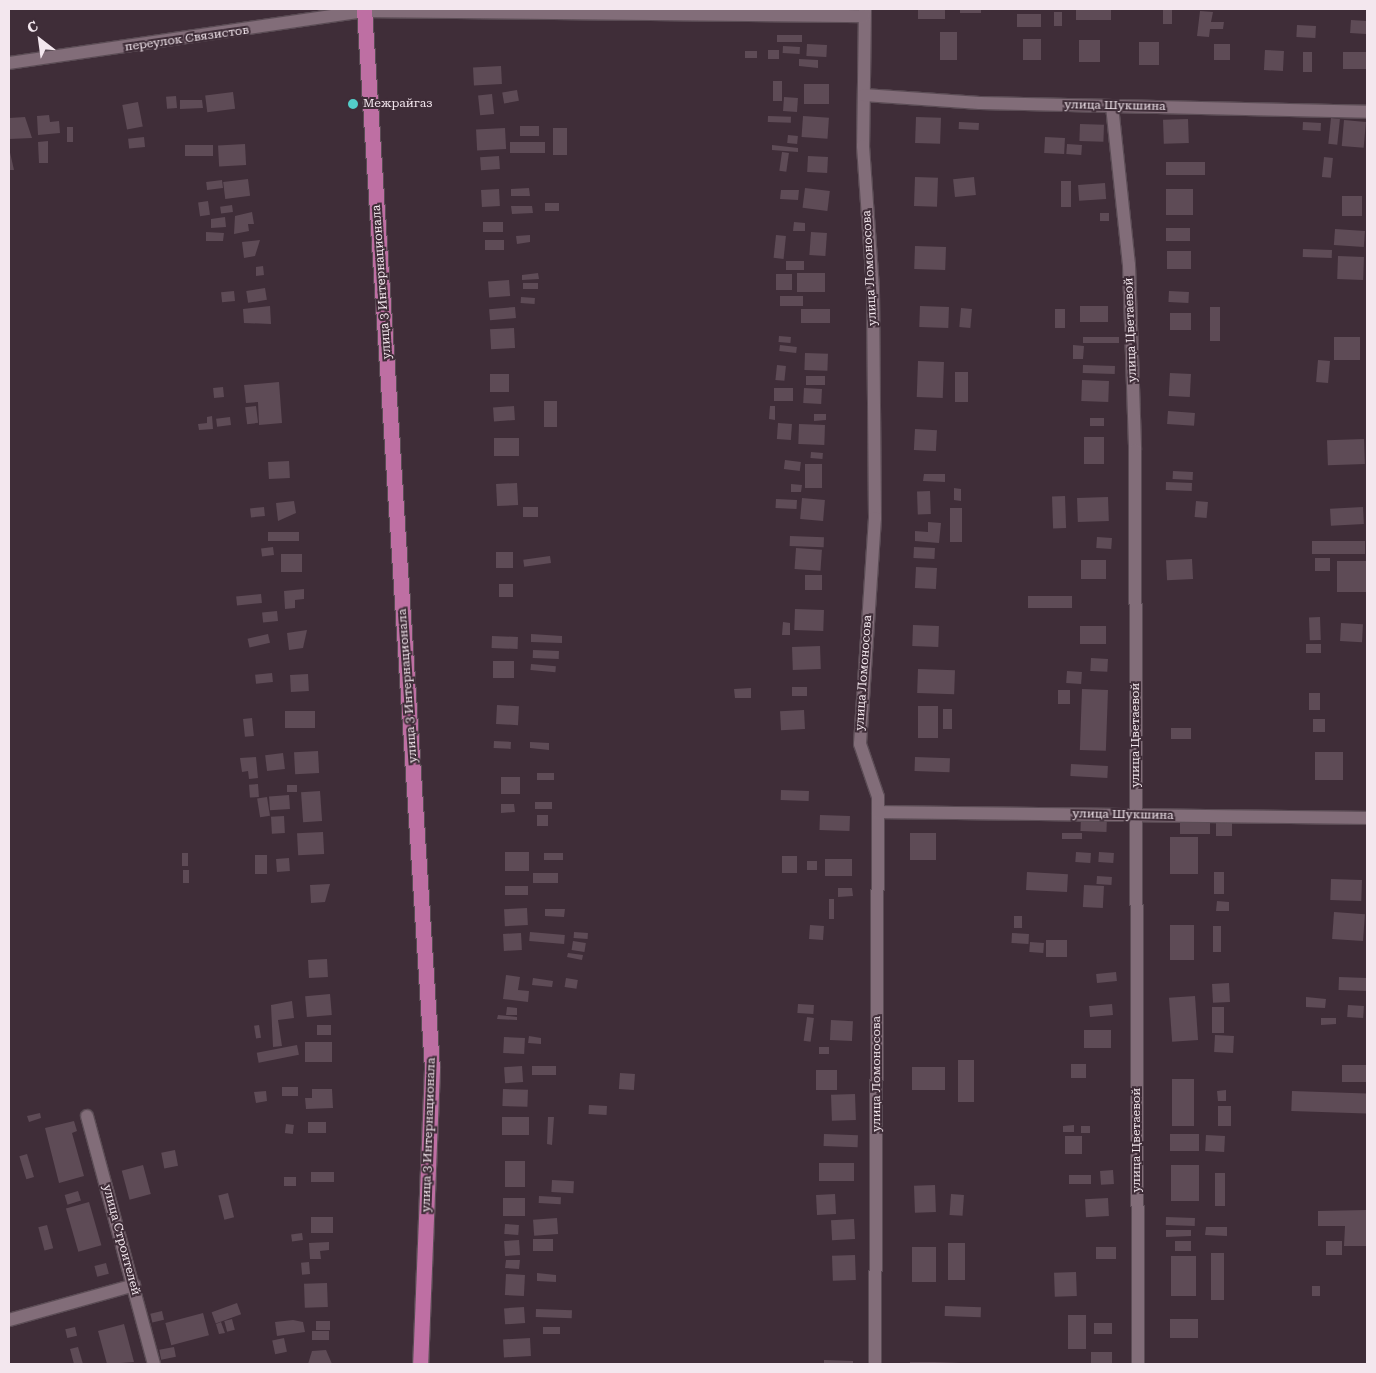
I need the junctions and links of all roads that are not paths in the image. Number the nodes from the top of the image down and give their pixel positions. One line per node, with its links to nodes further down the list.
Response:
1 (364, 10): 2 (street, переулок Связистов); 3 (street, переулок Связистов); 14 (main road, улица 3 Интернационала)
2 (865, 12): 4 (street, улица Ломоносова)
3 (9, 64)
4 (864, 95): 5 (street, улица Шукшина); 7 (street, улица Ломоносова)
5 (1112, 106): 6 (street, улица Шукшина); 8 (street, улица Цветаевой)
6 (1367, 112)
7 (878, 812): 8 (street, улица Шукшина); 15 (street, улица Ломоносова)
8 (1136, 815): 9 (street, улица Шукшина); 16 (street, улица Цветаевой)
9 (1367, 818)
10 (87, 1116): 11 (street, улица Строителей)
11 (134, 1285): 12 (street); 13 (street, улица Строителей)
12 (9, 1320)
13 (154, 1364)
14 (420, 1364)
15 (875, 1364)
16 (1138, 1364)

